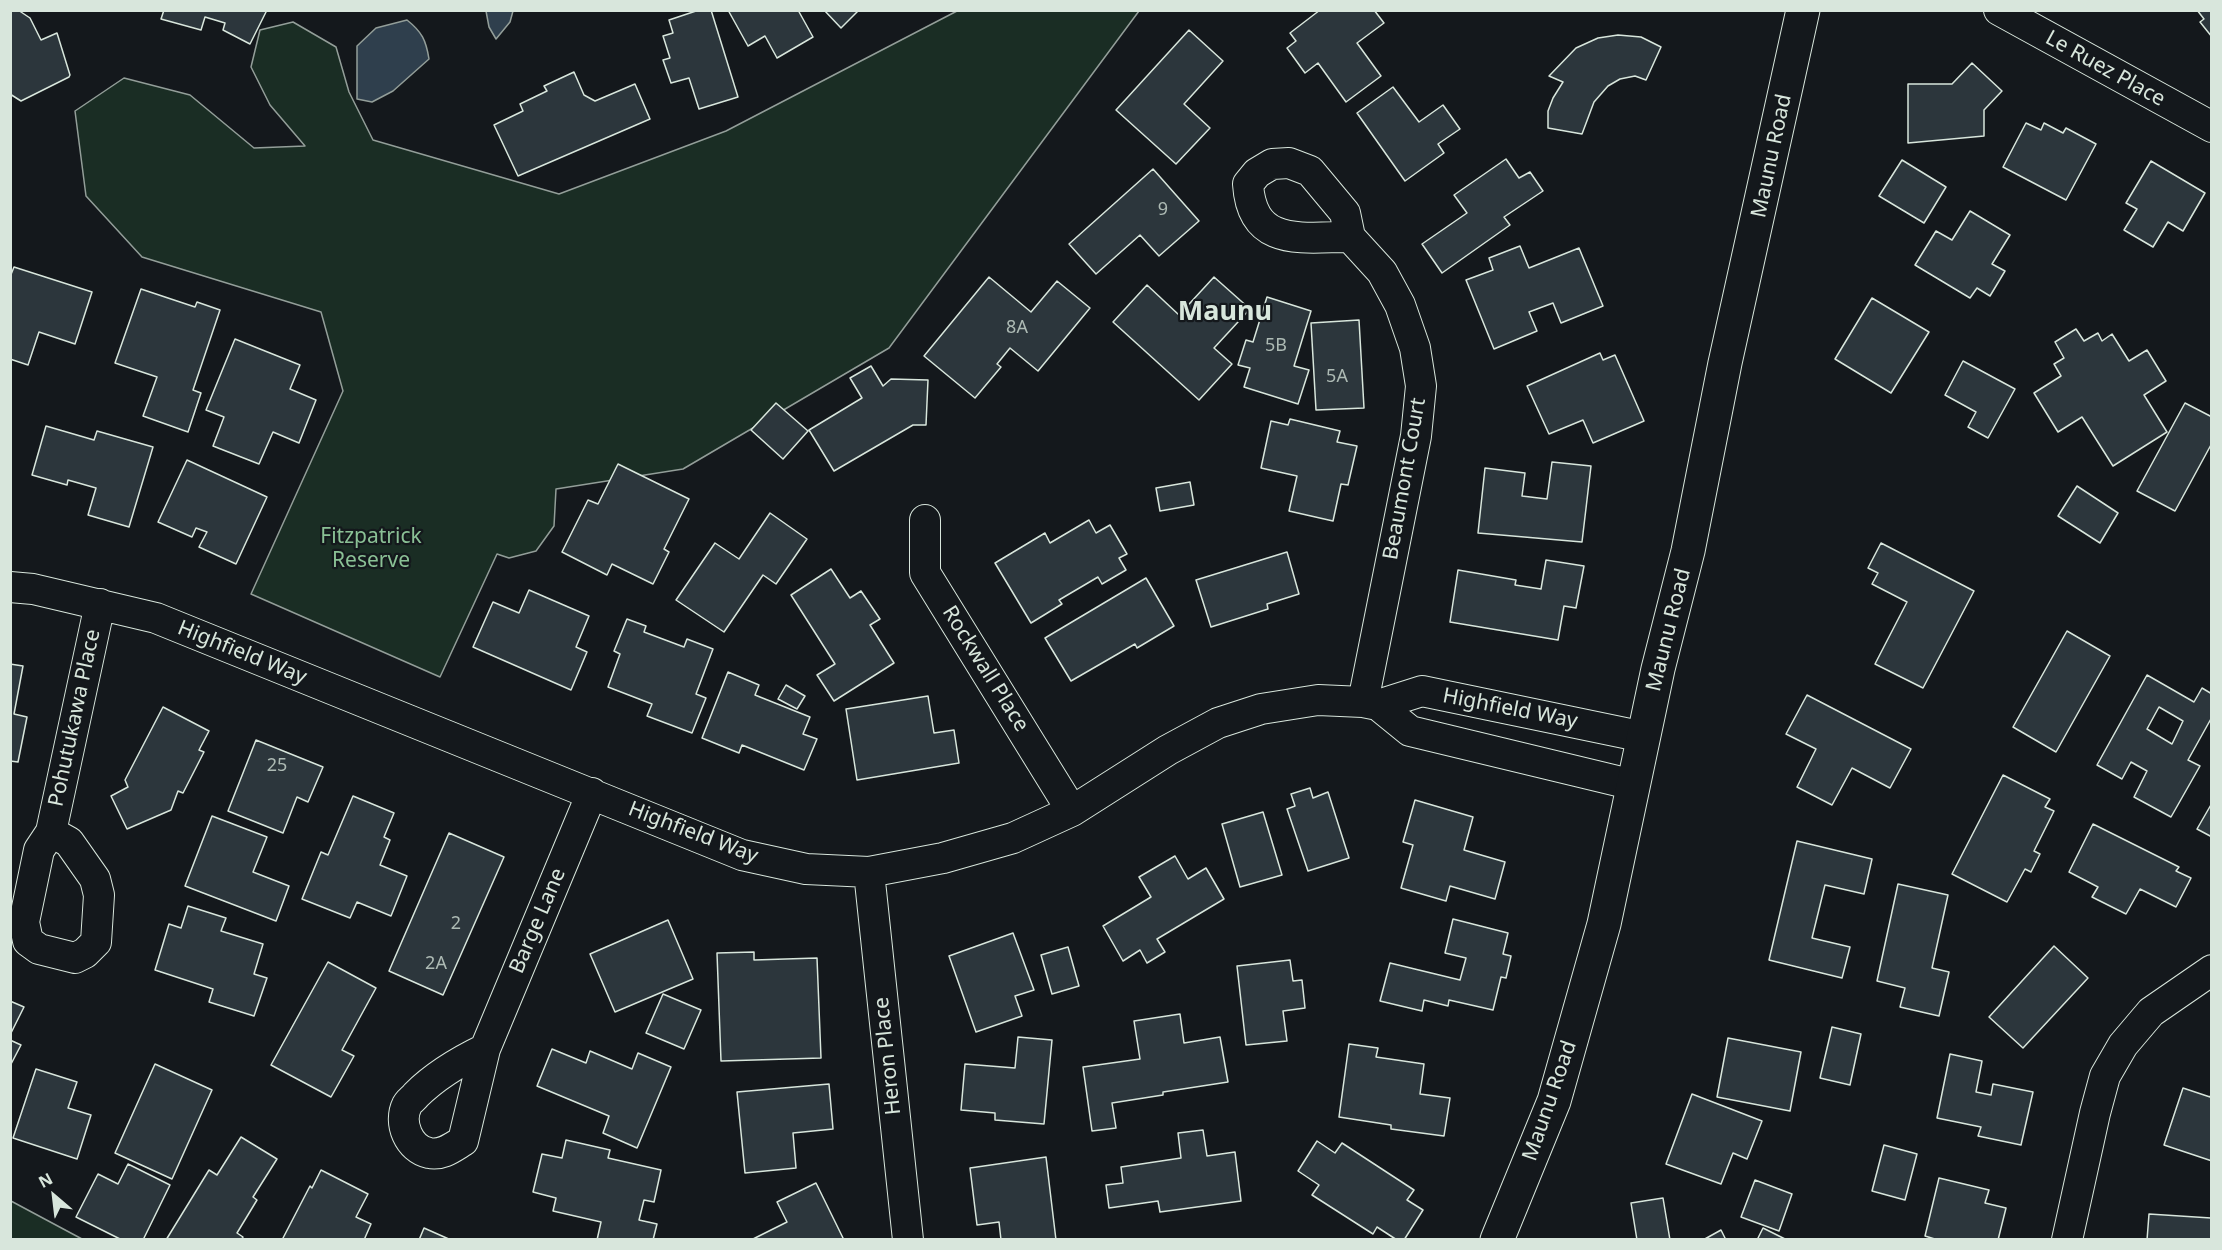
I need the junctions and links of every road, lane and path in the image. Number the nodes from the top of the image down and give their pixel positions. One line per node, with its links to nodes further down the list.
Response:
1 (1803, 10): 9 (main road, Maunu Road)
2 (1999, 10): 3 (street, Le Ruez Place)
3 (2211, 127)
4 (1350, 237): 8 (street, Beaumont Court)
5 (925, 520): 12 (street, Rockwall Place)
6 (10, 587): 7 (street, Highfield Way)
7 (100, 604): 11 (street, Highfield Way); 13 (street, Pohutukawa Place)
8 (1370, 703): 9 (street, Highfield Way); 10 (street, Highfield Way); 12 (street, Highfield Way)
9 (1644, 737): 10 (main road, Maunu Road)
10 (1634, 785): 18 (main road, Maunu Road)
11 (592, 793): 14 (street, Highfield Way); 16 (street, Barge Lane)
12 (1072, 811): 14 (street, Highfield Way)
13 (51, 832)
14 (869, 872): 17 (street, Heron Place)
15 (2211, 970): 19 (street)
16 (485, 1049)
17 (908, 1239)
18 (1497, 1239)
19 (2067, 1239)

